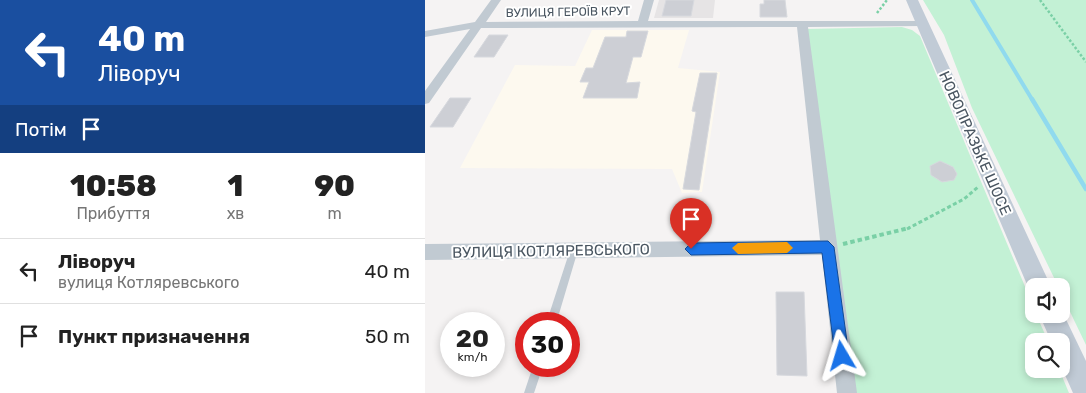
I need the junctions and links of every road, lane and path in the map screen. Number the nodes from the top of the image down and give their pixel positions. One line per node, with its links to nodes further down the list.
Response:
1 (497, 0): 8 (street)
2 (649, 0): 6 (street)
3 (912, 0): 5 (main road, НОВОПРАЗЬКЕ ШОСЕ)
4 (1040, 0): 10 (path)
5 (922, 23): 7 (street, ВУЛИЦЯ ГЕРОЇВ КРУТ); 12 (main road, НОВОПРАЗЬКЕ ШОСЕ)
6 (642, 24): 7 (street, ВУЛИЦЯ ГЕРОЇВ КРУТ); 8 (street, ВУЛИЦЯ ГЕРОЇВ КРУТ)
7 (802, 24): 13 (street)
8 (477, 25): 9 (street, ВУЛИЦЯ ГЕРОЇВ КРУТ); 11 (street)
9 (425, 34)
10 (1086, 62)
11 (425, 100)
12 (990, 176): 13 (path); 16 (main road, НОВОПРАЗЬКЕ ШОСЕ)
13 (828, 247): 14 (street, ВУЛИЦЯ КОТЛЯРЕВСЬКОГО); 22 (street)
14 (574, 250): 15 (street, ВУЛИЦЯ КОТЛЯРЕВСЬКОГО); 17 (lane)
15 (425, 252)
16 (1035, 278)
17 (555, 312)
18 (1055, 323): 20 (main road)
19 (534, 377): 21 (lane)
20 (1086, 391)
21 (529, 393)
22 (847, 393)

